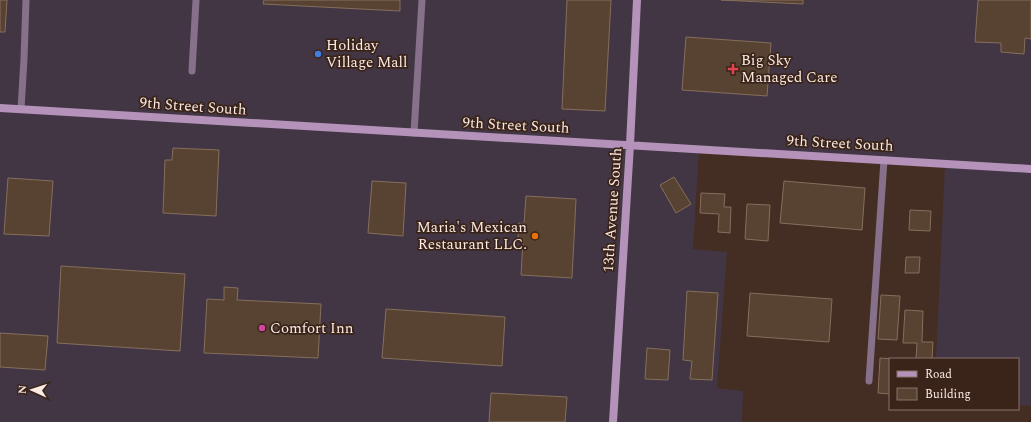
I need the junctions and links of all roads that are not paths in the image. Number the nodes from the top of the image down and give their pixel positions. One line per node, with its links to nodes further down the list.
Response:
1 (26, 0): 7 (lane)
2 (196, 0): 5 (lane)
3 (422, 0): 8 (lane)
4 (637, 0): 9 (street, 13th Avenue South)
5 (192, 71)
6 (0, 108): 7 (street, 9th Street South)
7 (21, 109): 8 (street, 9th Street South)
8 (414, 133): 9 (street, 9th Street South)
9 (630, 145): 10 (street, 9th Street South); 13 (street, 13th Avenue South)
10 (884, 160): 11 (street, 9th Street South); 12 (lane)
11 (1031, 169)
12 (869, 381)
13 (613, 422)

